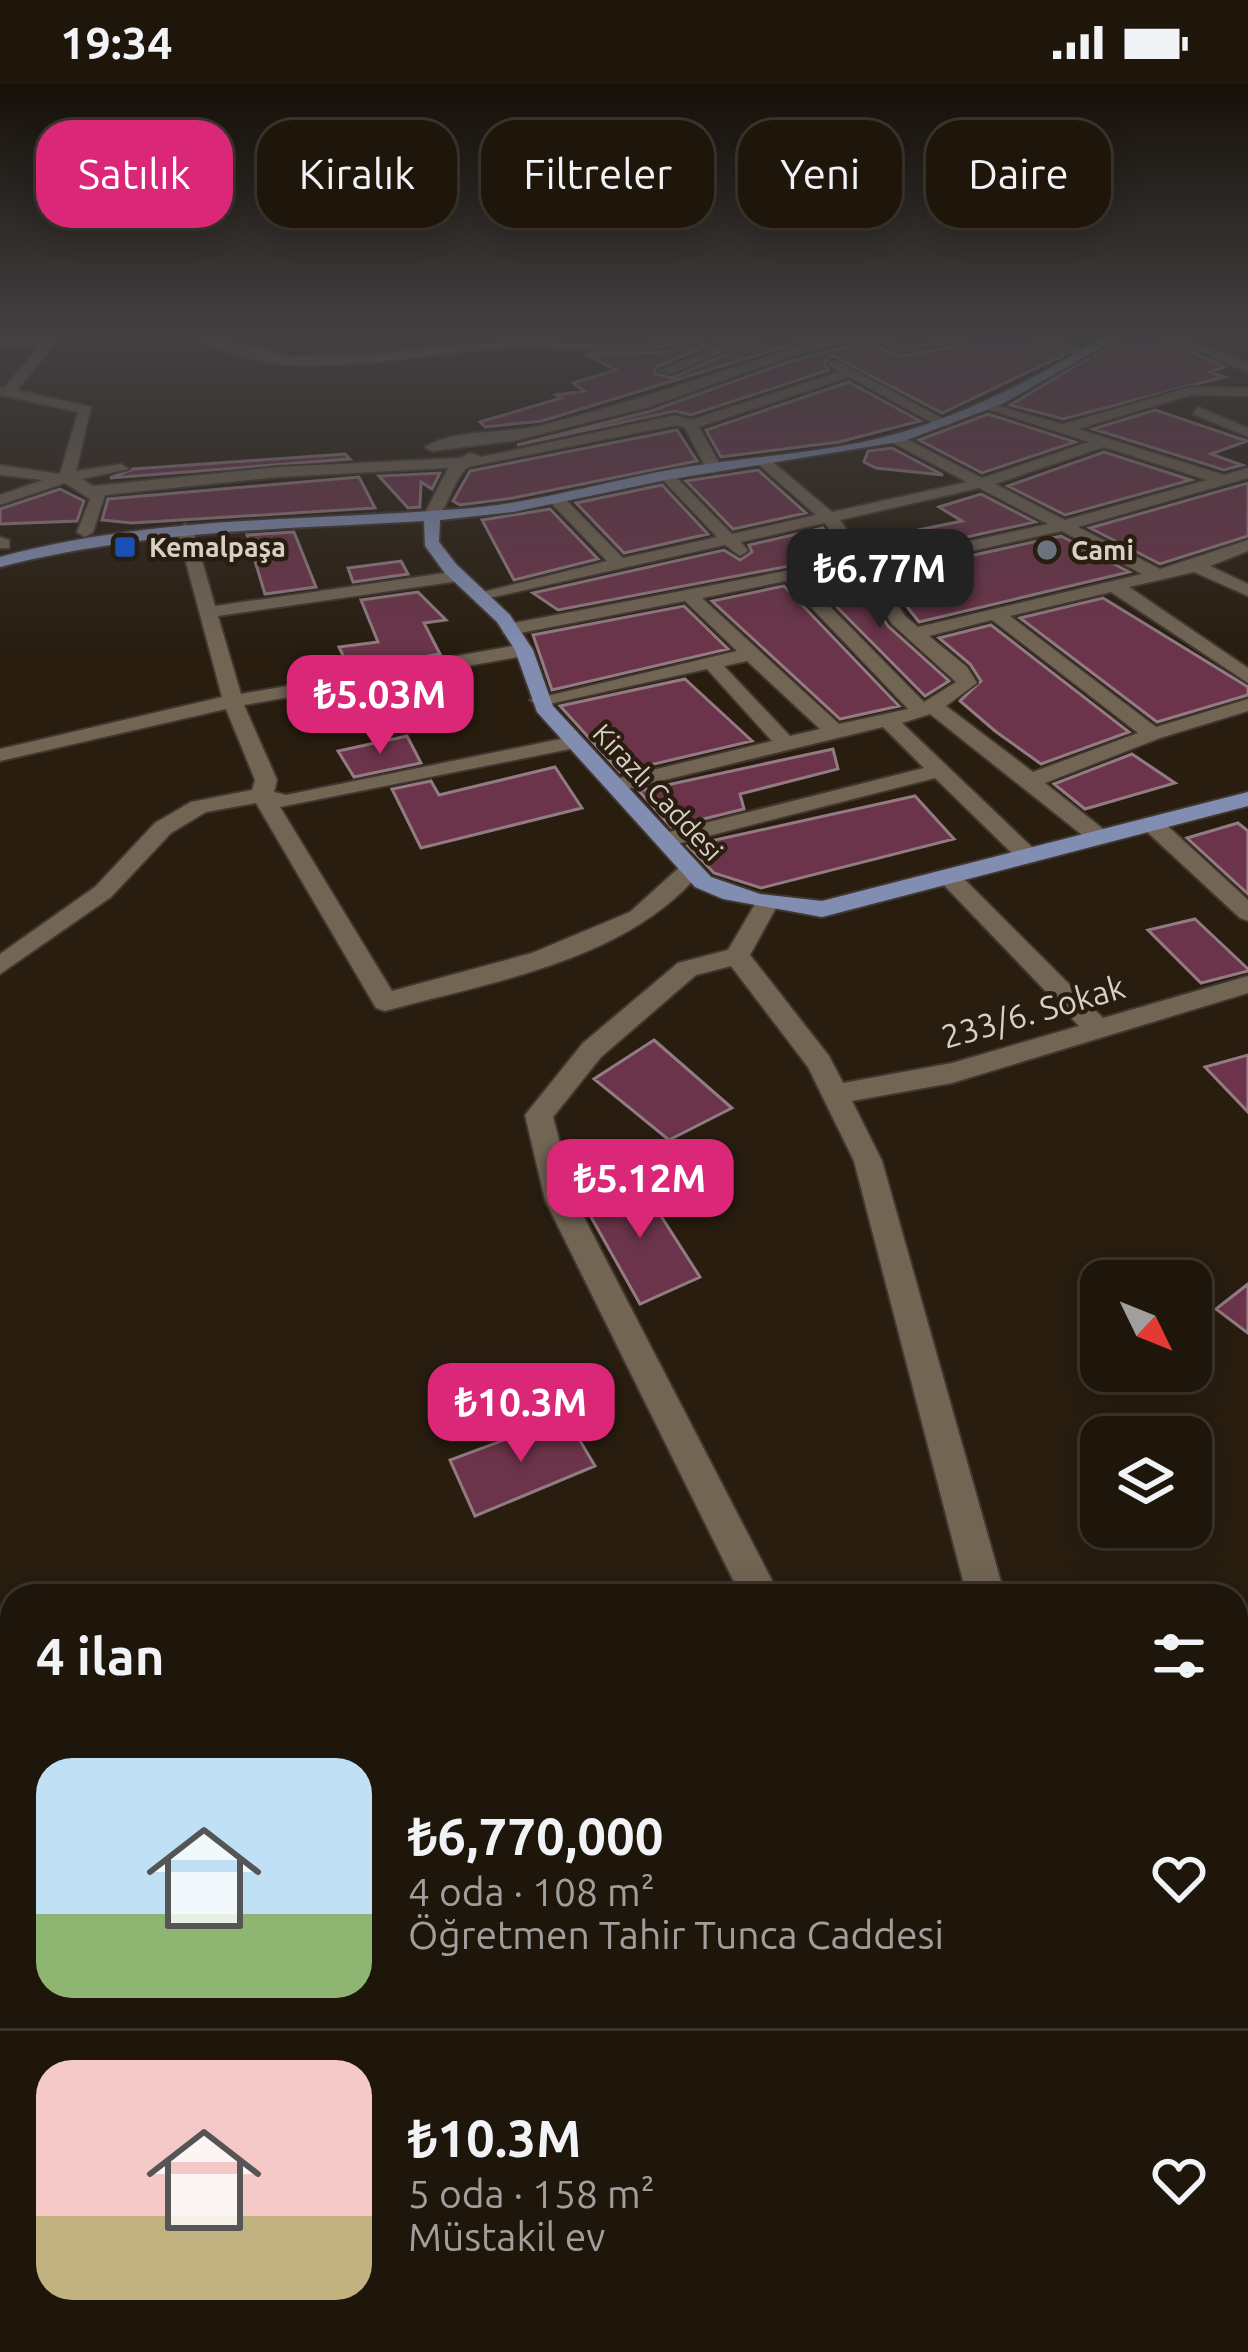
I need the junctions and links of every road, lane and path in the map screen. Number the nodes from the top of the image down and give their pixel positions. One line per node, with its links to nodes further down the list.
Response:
1 (78, 439): 17 (street)
2 (485, 439): 11 (street)
3 (510, 439): 10 (street)
4 (604, 439): 10 (street)
5 (696, 439): 13 (street)
6 (896, 439): 9 (main road); 19 (street)
7 (1093, 439): 8 (street)
8 (1103, 442): 18 (street); 19 (street)
9 (763, 460): 13 (main road); 25 (street)
10 (465, 463): 21 (street); 24 (street)
11 (163, 465)
12 (140, 467): 17 (street)
13 (714, 468): 16 (main road)
14 (0, 470): 17 (street)
15 (1248, 473): 18 (street)
16 (666, 476): 23 (main road); 30 (street)
17 (67, 477): 21 (street); 22 (street)
18 (1225, 481): 20 (street); 26 (street)
19 (982, 483): 25 (street); 26 (street)
20 (1248, 488)
21 (94, 490): 28 (street)
22 (0, 500)
23 (559, 502): 24 (main road); 34 (street)
24 (432, 515): 27 (main road); 38 (main road, Kirazlı Caddesi)
25 (832, 520): 30 (street); 35 (street)
26 (1064, 526): 35 (street); 39 (street)
27 (185, 529): 29 (main road); 45 (street)
28 (85, 532): 29 (main road); 31 (main road)
29 (156, 532): 31 (main road)
30 (731, 541): 34 (street); 40 (street)
31 (46, 542): 33 (main road)
32 (1248, 545): 36 (street)
33 (4, 550)
34 (620, 565): 44 (street)
35 (862, 565): 37 (street); 48 (street)
36 (1196, 566): 39 (street); 42 (street)
37 (788, 574): 40 (street); 58 (street)
38 (459, 575): 44 (main road, Kirazlı Caddesi); 45 (street)
39 (1158, 575): 41 (street)
40 (764, 578): 43 (street)
41 (1114, 586): 46 (street); 52 (street)
42 (1248, 591)
43 (687, 592): 47 (street); 51 (street)
44 (480, 595): 47 (main road, Kirazlı Caddesi)
45 (211, 612): 56 (street)
46 (997, 615): 48 (street); 61 (street)
47 (510, 628): 49 (main road, Kirazlı Caddesi)
48 (916, 633): 58 (street)
49 (524, 650): 55 (main road, Kirazlı Caddesi); 56 (street)
50 (1248, 653): 52 (street)
51 (747, 655): 53 (street); 60 (street)
52 (1222, 660): 54 (street)
53 (713, 666): 55 (street); 63 (street)
54 (1248, 677)
55 (541, 700): 62 (main road, Kirazlı Caddesi)
56 (233, 702): 64 (street); 68 (street)
57 (1248, 705): 61 (street)
58 (927, 710): 59 (street); 66 (street)
59 (890, 723): 60 (street); 65 (street)
60 (834, 731): 63 (street)
61 (1154, 734): 66 (street)
62 (575, 742): 67 (main road, Kirazlı Caddesi); 68 (street)
63 (786, 744): 67 (street)
64 (0, 755)
65 (940, 770): 72 (street); 73 (street)
66 (1030, 781): 71 (street)
67 (615, 786): 72 (main road, Kirazlı Caddesi)
68 (262, 795): 74 (street); 79 (street)
69 (1248, 799): 70 (main road, Kirazlı Caddesi)
70 (1152, 824): 71 (main road, Kirazlı Caddesi); 77 (street)
71 (1099, 837): 73 (main road, Kirazlı Caddesi)
72 (665, 841): 74 (main road, Kirazlı Caddesi)
73 (1028, 856): 75 (main road, Kirazlı Caddesi)
74 (691, 868): 76 (main road, Kirazlı Caddesi)
75 (948, 877): 76 (main road, Kirazlı Caddesi); 81 (street)
76 (766, 904): 78 (street)
77 (1248, 913)
78 (737, 956): 82 (street); 83 (street)
79 (0, 966)
80 (1248, 984): 81 (street, 233/6. Sokak)
81 (1096, 1028): 82 (street, 233/6. Sokak)
82 (835, 1094): 84 (street)
83 (754, 1584)
84 (983, 1584)

